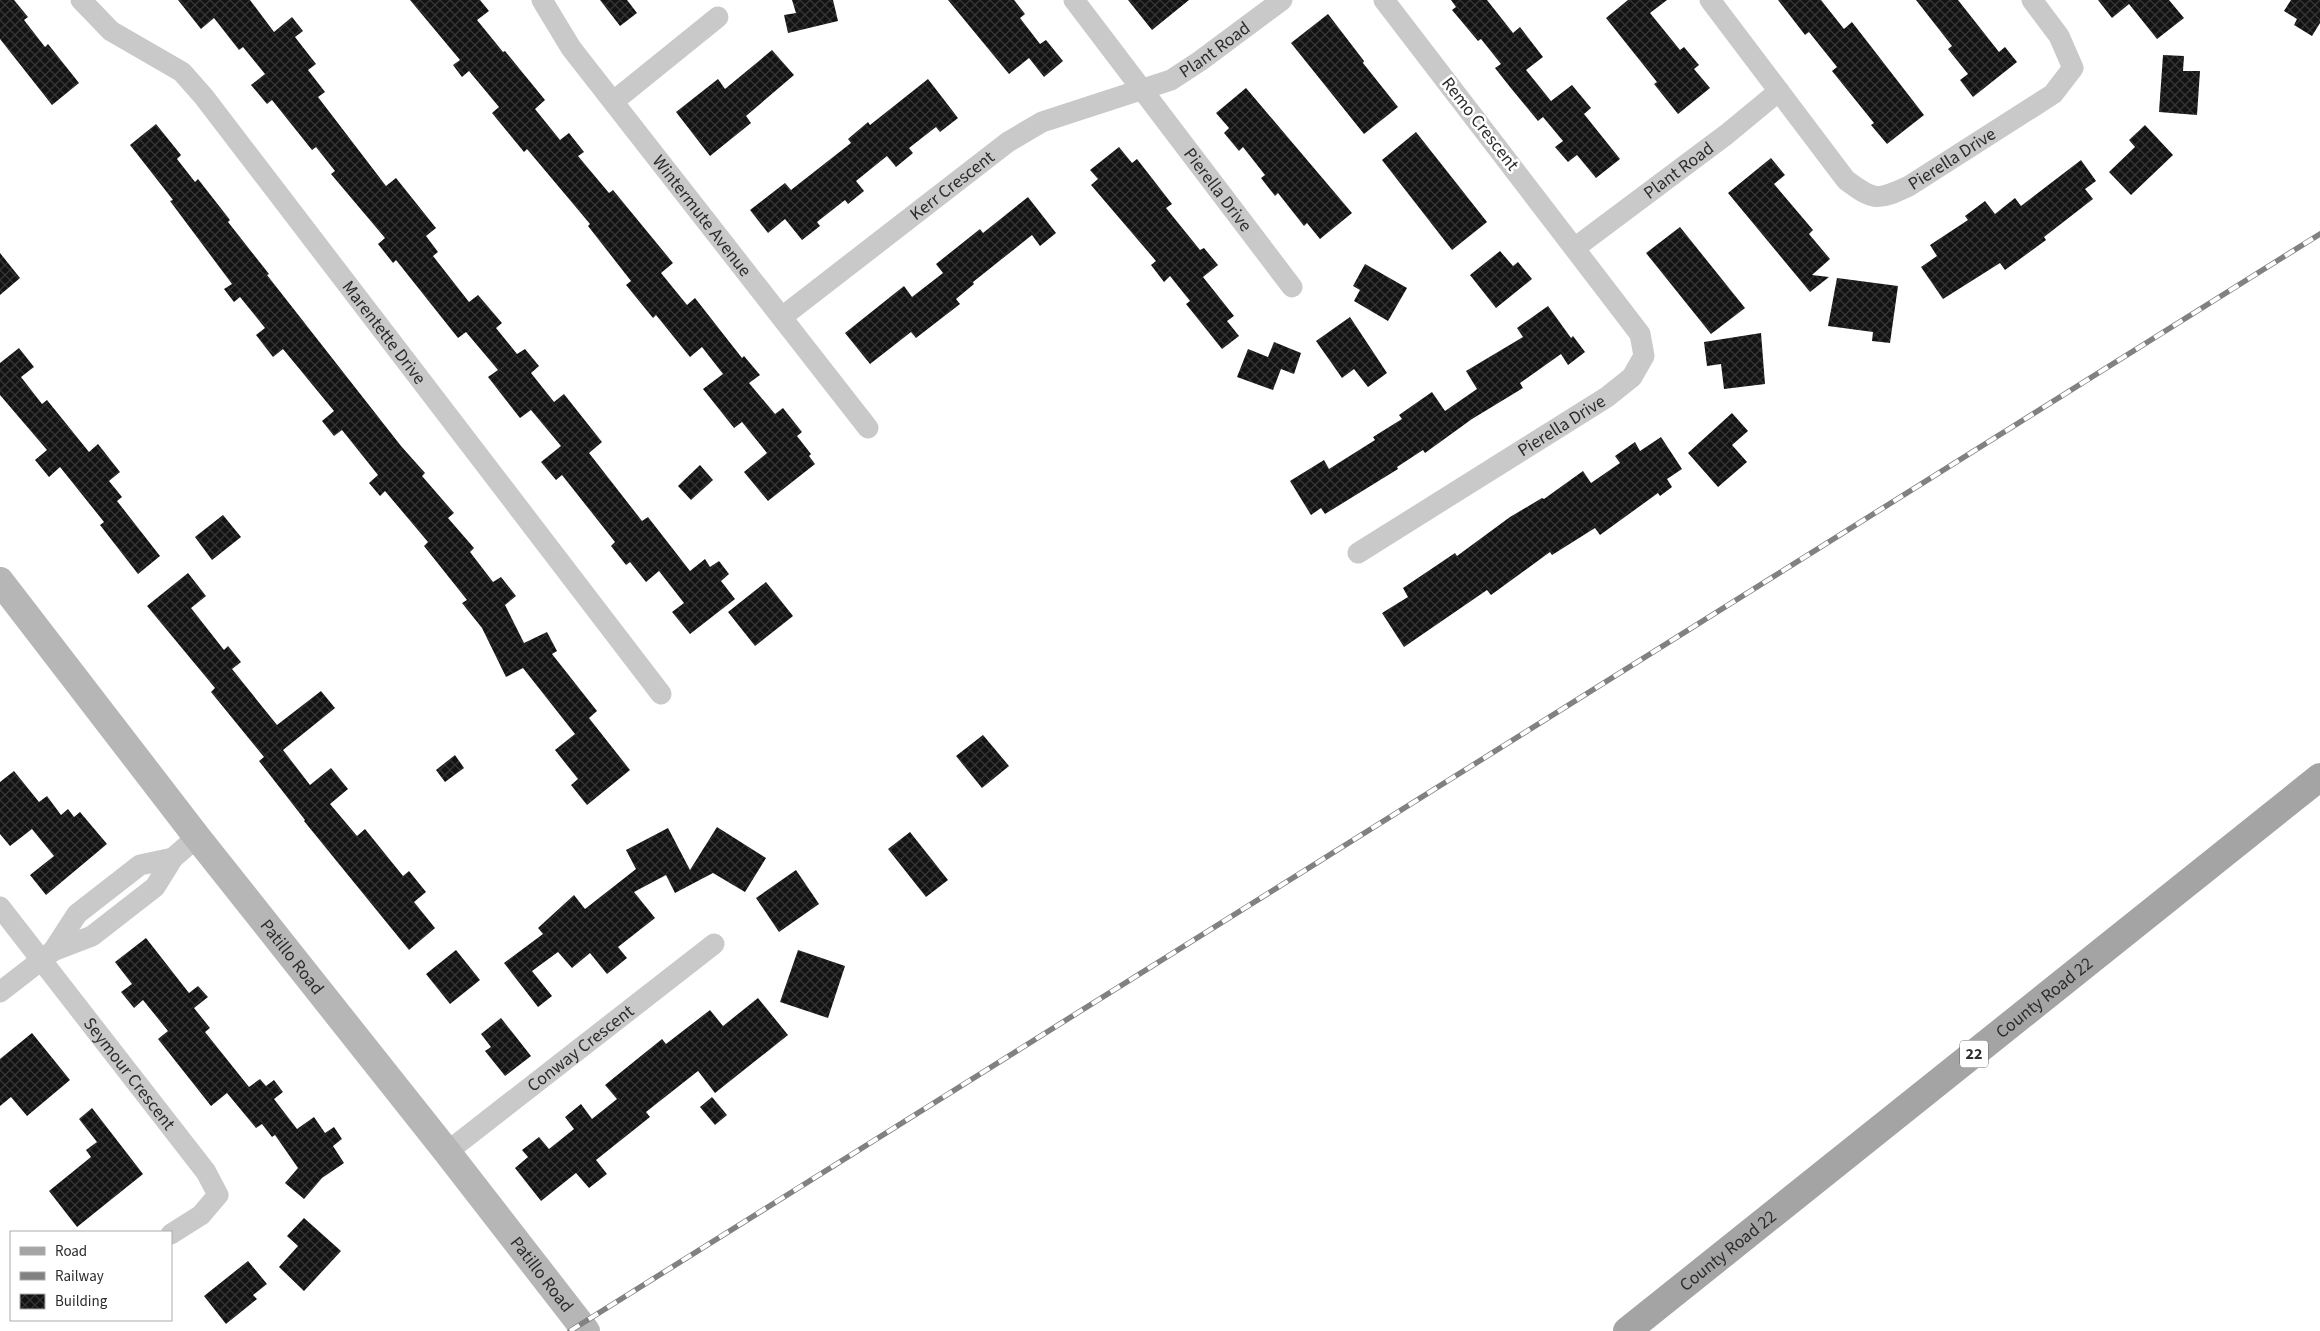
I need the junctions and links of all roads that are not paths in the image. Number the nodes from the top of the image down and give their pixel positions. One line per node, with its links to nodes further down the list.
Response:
1 (81, 0): 18 (street, Marentette Drive)
2 (542, 0): 11 (street, Wintermute Avenue)
3 (1074, 0): 9 (street)
4 (1282, 0): 9 (street, Plant Road)
5 (1384, 0): 12 (street, Remo Crescent)
6 (1710, 0): 10 (street)
7 (2032, 0): 10 (street, Pierella Drive)
8 (718, 18): 11 (street)
9 (1142, 90): 13 (street, Pierella Drive); 14 (street, Kerr Crescent)
10 (1779, 91): 12 (street, Plant Road)
11 (614, 101): 14 (street, Wintermute Avenue)
12 (1576, 248): 16 (street, Pierella Drive)
13 (1292, 287)
14 (782, 317): 15 (street, Wintermute Avenue)
15 (868, 428)
16 (1358, 553)
17 (0, 580): 20 (street, Patillo Road)
18 (661, 694)
19 (2320, 777): 28 (main road, County Road 22 / 22)
20 (197, 837): 23 (street); 25 (street, Patillo Road)
21 (0, 907): 23 (street, Seymour Crescent)
22 (714, 944): 25 (street, Conway Crescent)
23 (46, 955): 24 (street); 26 (street, Seymour Crescent)
24 (0, 992)
25 (447, 1152): 27 (street, Patillo Road)
26 (172, 1233)
27 (586, 1331)
28 (1627, 1331)

